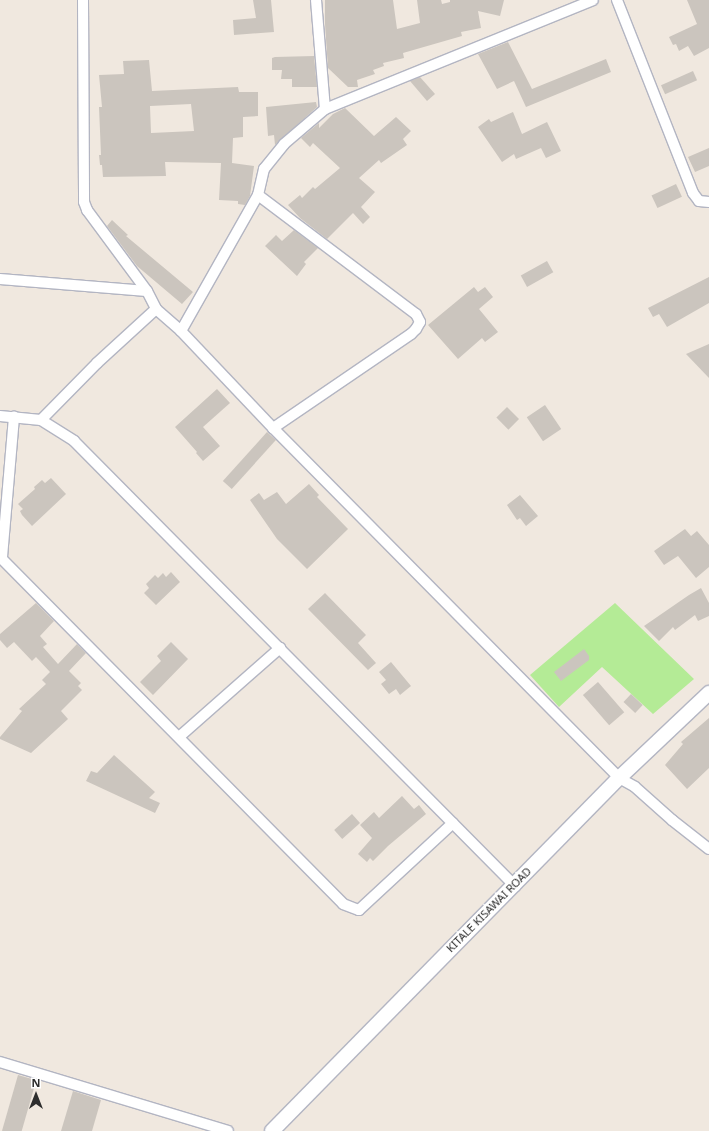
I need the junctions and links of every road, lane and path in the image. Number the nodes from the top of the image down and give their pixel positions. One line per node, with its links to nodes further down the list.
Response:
1 (83, 0): 9 (street)
2 (316, 0): 5 (street)
3 (593, 0): 5 (street)
4 (618, 0): 7 (street)
5 (325, 109): 6 (street)
6 (258, 195): 11 (street); 15 (street)
7 (709, 202)
8 (0, 279): 9 (street)
9 (147, 291): 10 (street)
10 (156, 309): 11 (street); 14 (street)
11 (181, 331): 15 (street)
12 (0, 416): 13 (street)
13 (14, 417): 14 (street); 16 (street)
14 (41, 420): 17 (street)
15 (273, 428): 20 (street)
16 (1, 557): 19 (street)
17 (280, 648): 19 (street); 21 (street)
18 (709, 693): 20 (street, KITALE KISAWAI ROAD)
19 (178, 737): 21 (street)
20 (619, 778): 22 (street); 23 (street, KITALE KISAWAI ROAD)
21 (453, 823): 23 (street)
22 (709, 849)
23 (515, 886): 26 (street, KITALE KISAWAI ROAD)
24 (0, 1062): 25 (street)
25 (228, 1131)
26 (272, 1131)

